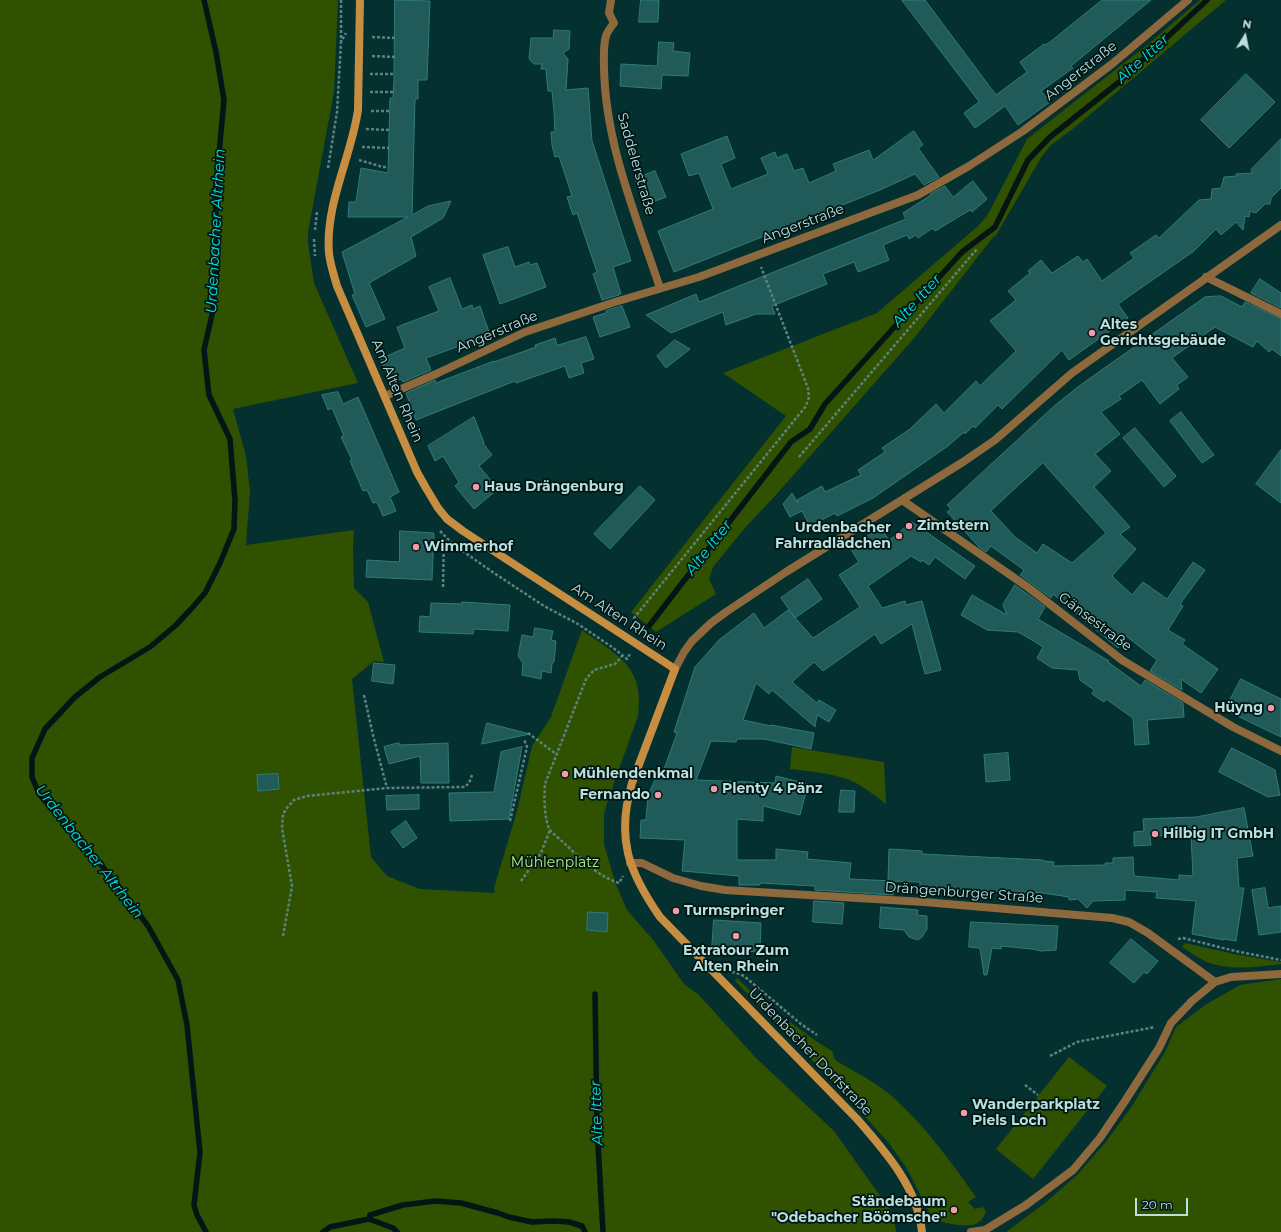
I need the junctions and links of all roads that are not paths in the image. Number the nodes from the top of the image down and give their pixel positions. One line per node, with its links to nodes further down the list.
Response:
1 (360, 0): 8 (street, Am Alten Rhein)
2 (611, 0): 6 (street, Saddelerstraße)
3 (1188, 0): 6 (street, Angerstraße)
4 (1281, 225): 5 (street, Urdenbacher Dorfstraße)
5 (1206, 277): 7 (street); 9 (street, Urdenbacher Dorfstraße)
6 (660, 288): 8 (street, Angerstraße)
7 (1281, 314)
8 (384, 396): 10 (street, Am Alten Rhein)
9 (902, 500): 10 (street, Urdenbacher Dorfstraße); 11 (street, Gänsestraße)
10 (674, 669): 12 (street, Urdenbacher Dorfstraße)
11 (1281, 751)
12 (630, 863): 14 (street, Drängenburger Straße); 15 (street, Urdenbacher Dorfstraße)
13 (1281, 974): 14 (street)
14 (1215, 982): 16 (street)
15 (922, 1232)
16 (971, 1232)

